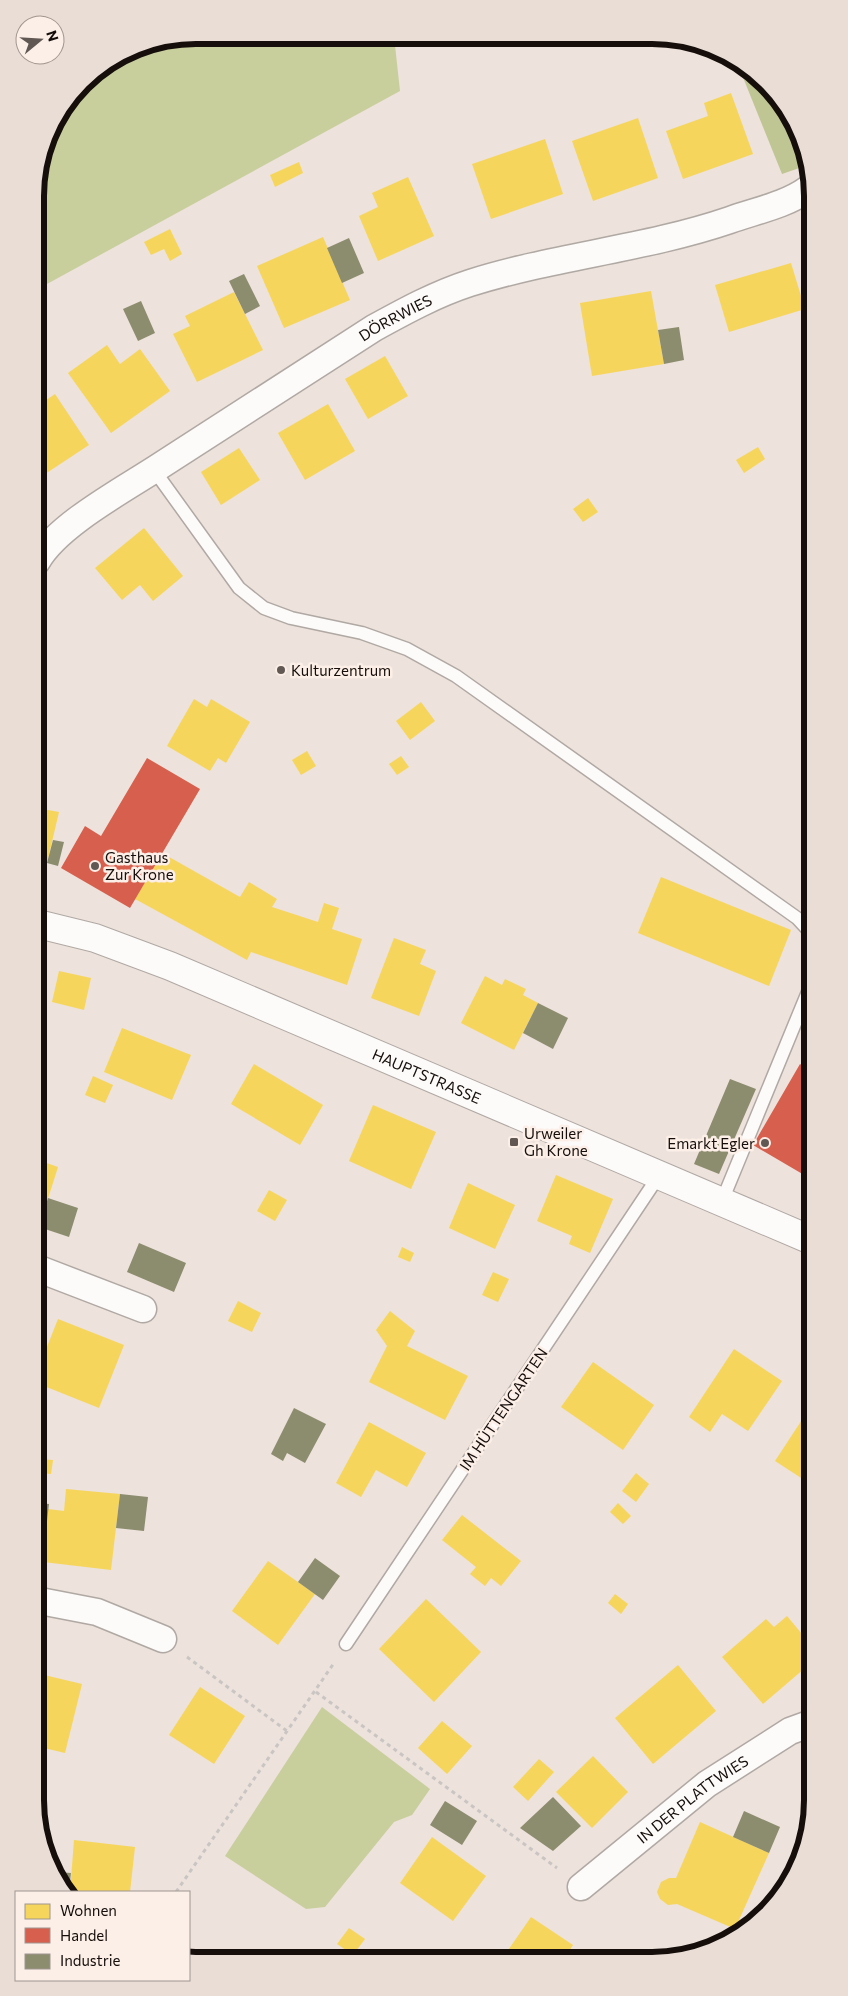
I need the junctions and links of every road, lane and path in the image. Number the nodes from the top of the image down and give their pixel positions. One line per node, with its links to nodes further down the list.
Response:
1 (804, 193): 2 (street, DÖRRWIES)
2 (154, 470): 3 (street, DÖRRWIES); 5 (lane)
3 (44, 551)
4 (44, 925): 7 (main road, HAUPTSTRASSE)
5 (804, 926)
6 (804, 1002): 8 (lane)
7 (660, 1174): 8 (main road, HAUPTSTRASSE); 14 (lane, IM HÜTTENGARTEN)
8 (722, 1201): 9 (main road, HAUPTSTRASSE)
9 (804, 1237)
10 (44, 1271): 11 (street)
11 (143, 1309)
12 (44, 1602): 13 (street)
13 (163, 1639): 17 (path)
14 (346, 1644): 15 (path)
15 (316, 1692): 17 (path); 18 (path)
16 (804, 1726): 18 (street, IN DER PLATTWIES)
17 (287, 1731): 19 (path)
18 (582, 1887)
19 (177, 1891)

